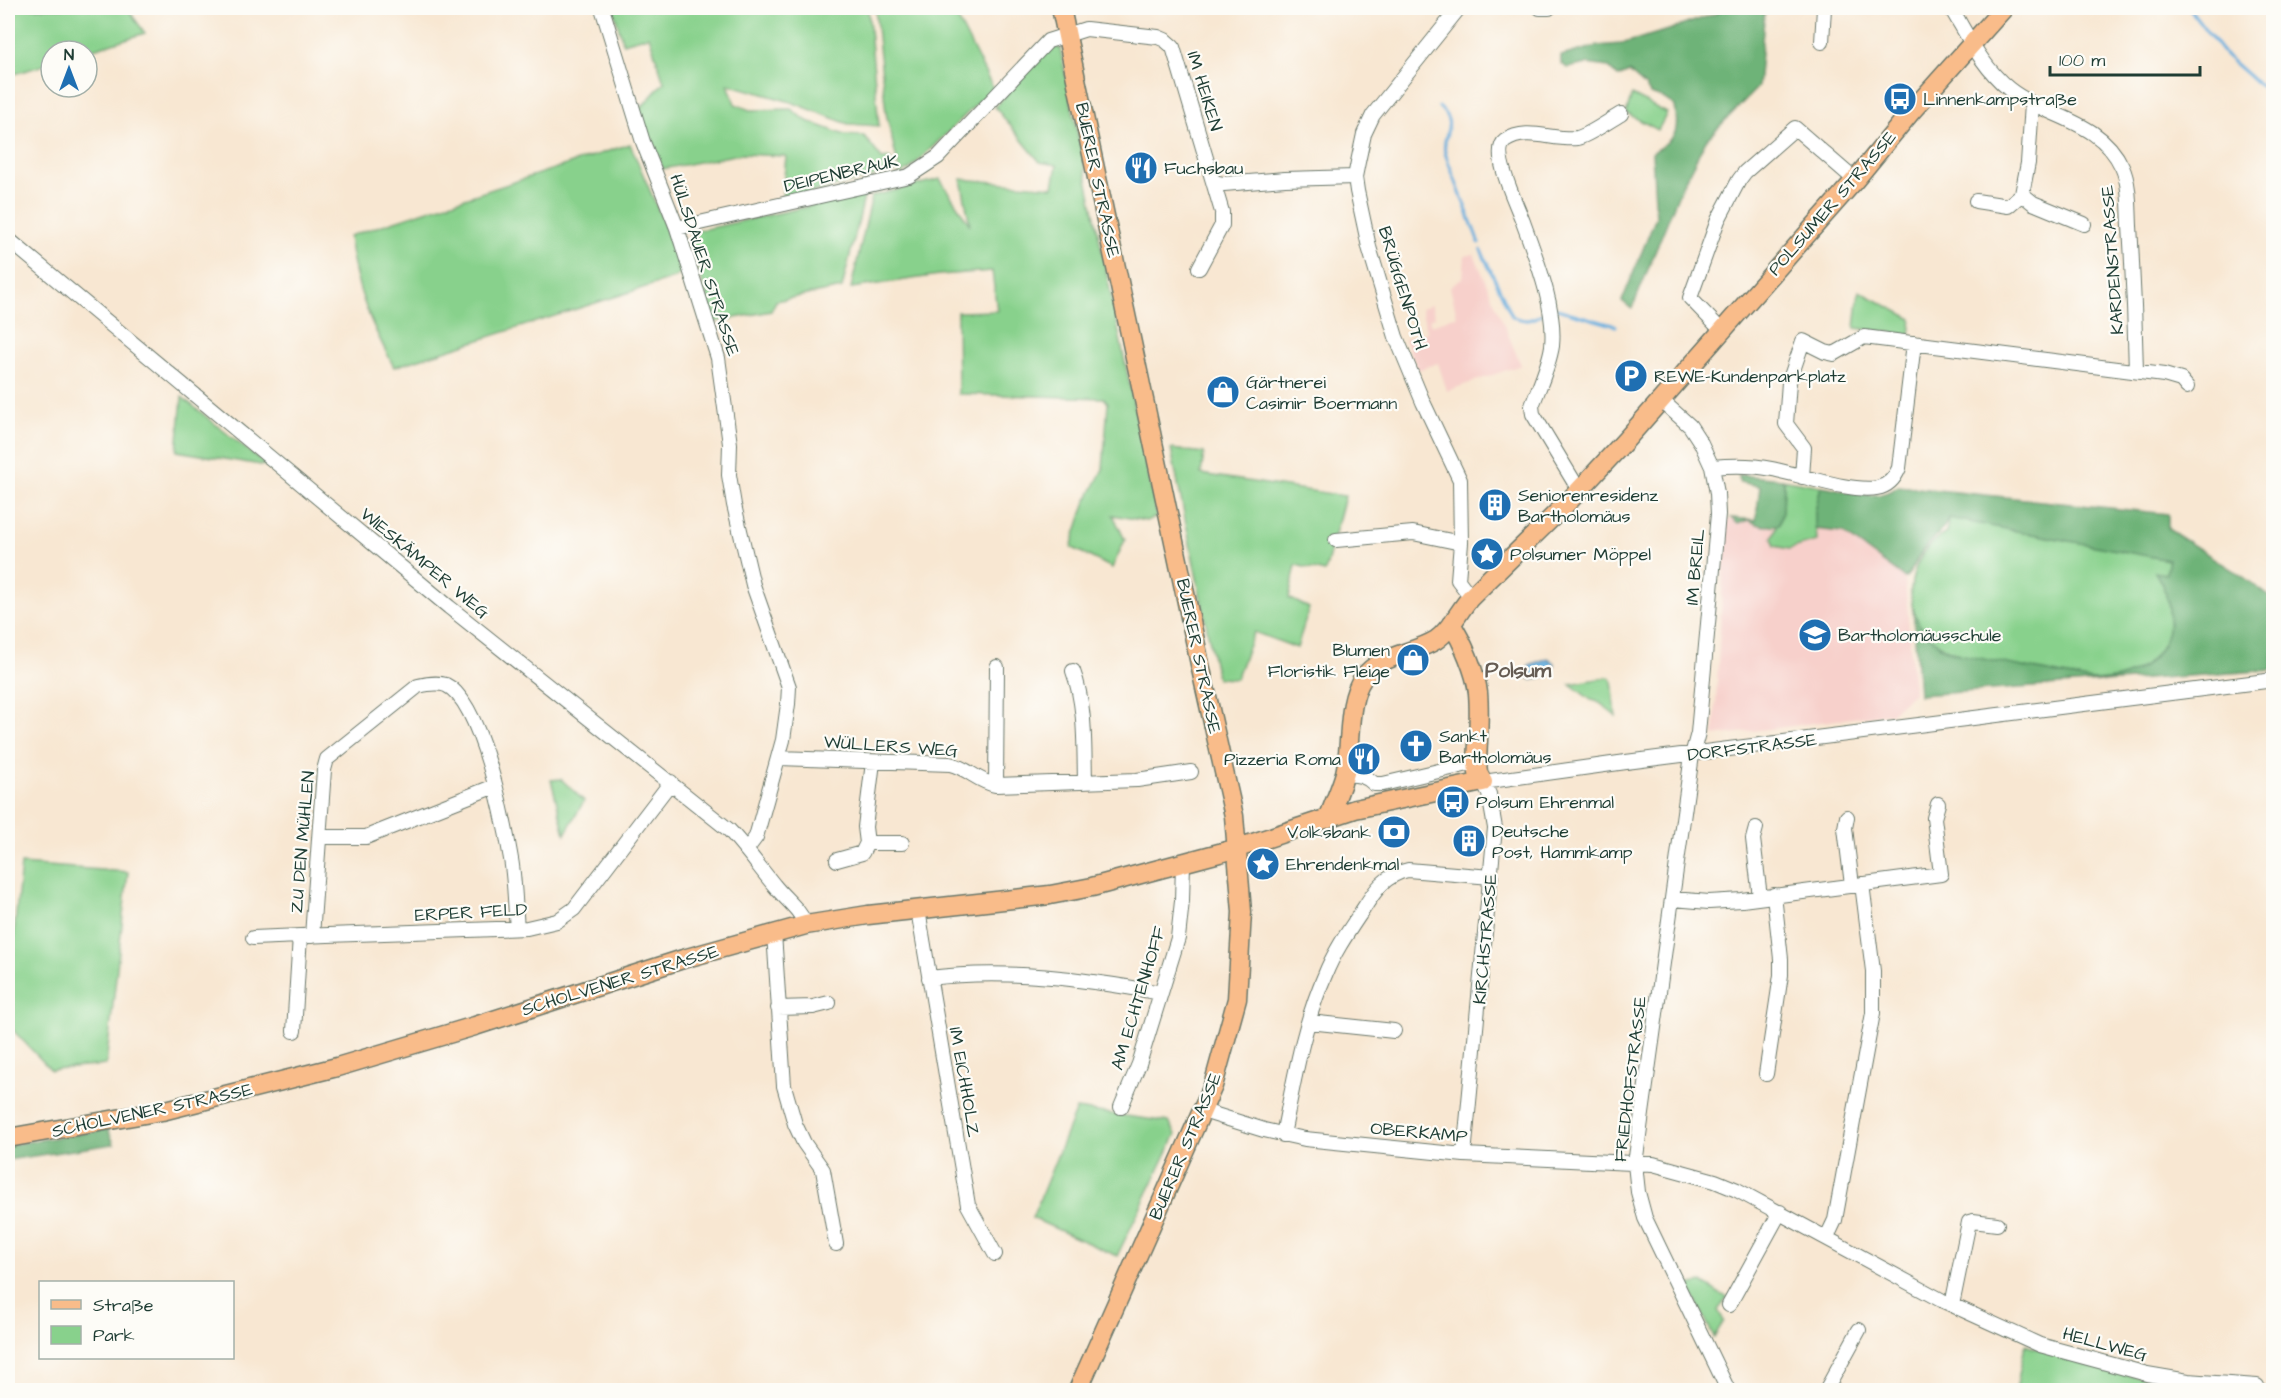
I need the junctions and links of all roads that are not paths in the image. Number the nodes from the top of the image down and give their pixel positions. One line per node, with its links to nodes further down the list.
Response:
1 (602, 8): 20 (street, HÜLSDAUER STRASSE)
2 (1061, 8): 9 (main road, BUERER STRASSE)
3 (1459, 8): 14 (street, BRÜGGENPOTH)
4 (1539, 8): 5 (street)
5 (1549, 8)
6 (1824, 8): 10 (street)
7 (1951, 8): 11 (street)
8 (2004, 8): 11 (main road, POLSUMER STRASSE)
9 (1067, 34): 16 (street, IM HEIKEN); 20 (street, DEIPENBRAUK); 56 (main road, BUERER STRASSE)
10 (1822, 42)
11 (1971, 42): 12 (street, KARDENSTRASSE); 15 (main road, POLSUMER STRASSE)
12 (2032, 104): 17 (street); 25 (street, KARDENSTRASSE)
13 (1621, 114): 30 (street)
14 (1355, 177): 16 (street); 32 (street, BRÜGGENPOTH)
15 (1855, 180): 23 (main road, POLSUMER STRASSE); 23 (street)
16 (1214, 182): 22 (street, IM HEIKEN)
17 (2022, 194): 18 (street); 19 (street)
18 (1976, 201)
19 (2084, 224)
20 (676, 228): 39 (street, HÜLSDAUER STRASSE)
21 (8, 239): 44 (street, WIESKÄMPER WEG)
22 (1199, 268)
23 (1722, 330): 27 (main road, POLSUMER STRASSE)
24 (1914, 343): 25 (street); 29 (street); 29 (street)
25 (2136, 371): 26 (street)
26 (2187, 387)
27 (1661, 400): 28 (street, IM BREIL); 30 (main road, POLSUMER STRASSE)
28 (1712, 467): 29 (street); 38 (street, IM BREIL)
29 (1802, 477)
30 (1579, 490): 33 (main road, POLSUMER STRASSE)
31 (1336, 540): 32 (street)
32 (1461, 543): 33 (street, BRÜGGENPOTH)
33 (1471, 597): 34 (main road, POLSUMER STRASSE)
34 (1450, 624): 41 (main road, KIRCHSTRASSE); 43 (main road, POLSUMER STRASSE)
35 (997, 667): 47 (street)
36 (1073, 671): 45 (street)
37 (2274, 680): 38 (street, DORFSTRASSE)
38 (1692, 755): 46 (street, DORFSTRASSE); 63 (street, FRIEDHOFSTRASSE)
39 (779, 758): 40 (street, WÜLLERS WEG); 57 (street, HÜLSDAUER STRASSE)
40 (873, 762): 47 (street, WÜLLERS WEG); 54 (street)
41 (1477, 762): 43 (street); 46 (main road, KIRCHSTRASSE)
42 (1191, 772): 45 (street, WÜLLERS WEG)
43 (1345, 774): 50 (main road, POLSUMER STRASSE)
44 (671, 782): 57 (street, WIESKÄMPER WEG); 66 (street, ERPER FELD)
45 (1085, 782): 47 (street, WÜLLERS WEG)
46 (1483, 782): 50 (main road, DORFSTRASSE); 60 (street, KIRCHSTRASSE)
47 (996, 785)
48 (495, 786): 53 (street); 53 (street, ZU DEN MÜHLEN); 66 (street, ZU DEN MÜHLEN)
49 (1938, 804): 61 (street)
50 (1329, 817): 56 (main road, DORFSTRASSE)
51 (1847, 817): 61 (street)
52 (1756, 828): 62 (street)
53 (319, 837): 68 (street, ZU DEN MÜHLEN)
54 (867, 843): 55 (street); 58 (street)
55 (902, 843)
56 (1238, 848): 59 (main road, SCHOLVENER STRASSE); 79 (main road, BUERER STRASSE)
57 (747, 849): 65 (street, WIESKÄMPER WEG)
58 (837, 860)
59 (1183, 863): 64 (main road, SCHOLVENER STRASSE); 71 (street, AM ECHTENHOFF)
60 (1491, 877): 74 (street); 82 (street, KIRCHSTRASSE)
61 (1857, 884): 62 (street); 86 (street)
62 (1767, 896): 63 (street); 77 (street)
63 (1673, 899): 83 (street, FRIEDHOFSTRASSE)
64 (918, 910): 65 (main road, SCHOLVENER STRASSE); 70 (street, IM EICHHOLZ)
65 (806, 925): 67 (main road, SCHOLVENER STRASSE)
66 (517, 928): 68 (street, ERPER FELD)
67 (774, 933): 73 (street); 81 (main road, SCHOLVENER STRASSE)
68 (306, 936): 69 (street, ERPER FELD); 75 (street)
69 (253, 938)
70 (929, 978): 71 (street); 88 (street, IM EICHHOLZ)
71 (1161, 993): 78 (street, AM ECHTENHOFF)
72 (828, 1003): 73 (street)
73 (778, 1008): 87 (street)
74 (1309, 1022): 76 (street); 80 (street)
75 (294, 1031)
76 (1394, 1031)
77 (1766, 1074)
78 (1121, 1107)
79 (1203, 1111): 80 (street, OBERKAMP); 93 (main road, BUERER STRASSE)
80 (1282, 1135): 82 (street, OBERKAMP)
81 (8, 1138)
82 (1464, 1155): 83 (street, OBERKAMP)
83 (1635, 1164): 84 (street, HELLWEG); 94 (street, FRIEDHOFSTRASSE)
84 (1780, 1212): 86 (street, HELLWEG); 89 (street)
85 (1997, 1224): 90 (street)
86 (1827, 1237): 90 (street, HELLWEG)
87 (836, 1244)
88 (994, 1254)
89 (1729, 1305)
90 (1952, 1305): 92 (street, HELLWEG)
91 (1859, 1330): 95 (street)
92 (2257, 1386)
93 (1078, 1390)
94 (1728, 1390)
95 (1826, 1390)

